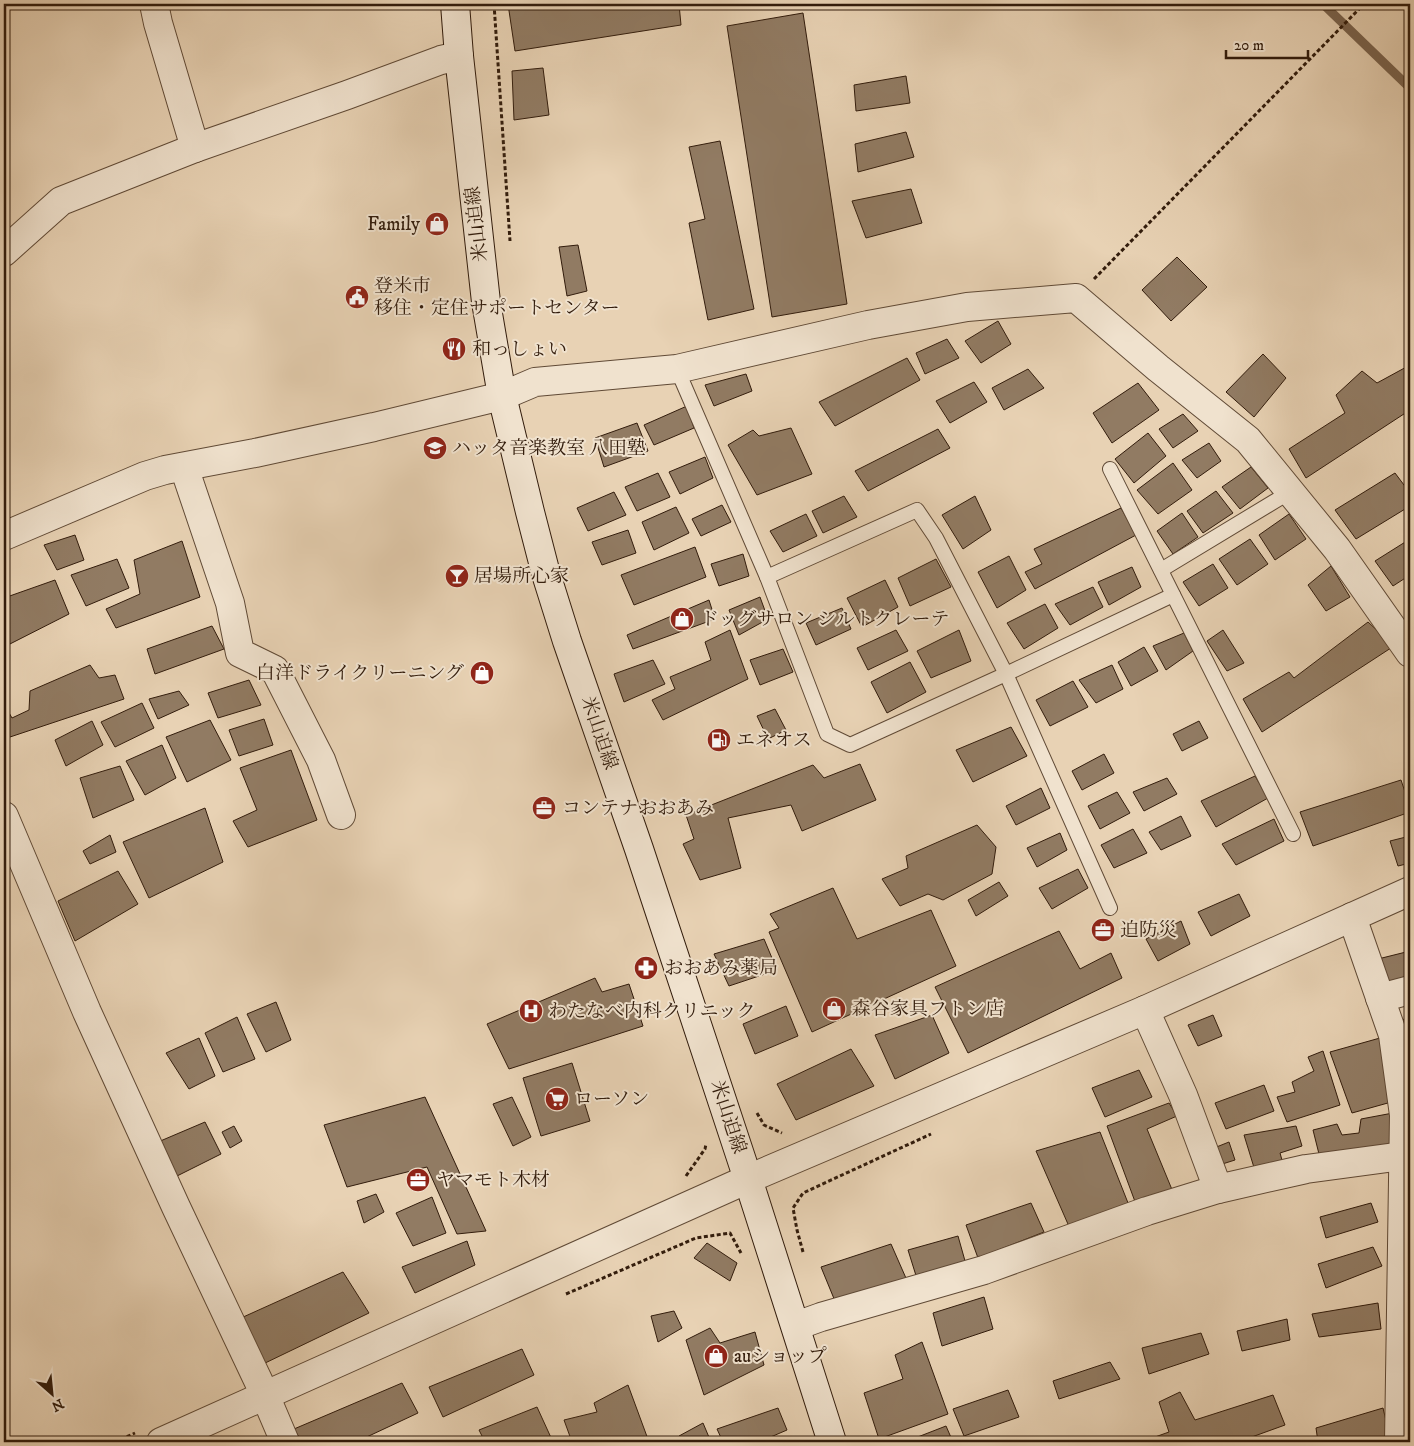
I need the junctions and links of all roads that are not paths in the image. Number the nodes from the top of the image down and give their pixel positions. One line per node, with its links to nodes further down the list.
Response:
1 (154, 4): 4 (street)
2 (455, 4): 3 (street, 米山迫線)
3 (459, 56): 4 (street); 7 (street, 米山迫線)
4 (195, 148): 5 (street)
5 (4, 252)
6 (677, 369): 7 (street); 10 (street); 13 (lane)
7 (502, 396): 8 (street); 27 (street, 米山迫線)
8 (184, 467): 11 (street); 17 (street)
9 (1110, 469): 12 (lane)
10 (1290, 492): 12 (lane); 15 (street)
11 (4, 536)
12 (1161, 570): 14 (lane)
13 (767, 577): 16 (lane); 16 (lane)
14 (1173, 595): 16 (lane); 19 (lane)
15 (1410, 653)
16 (1006, 674): 21 (lane)
17 (340, 815)
18 (4, 816): 30 (street)
19 (1293, 834)
20 (1410, 891): 22 (street)
21 (1110, 908)
22 (1352, 918): 24 (street); 25 (street)
23 (1410, 990): 24 (street)
24 (1380, 998): 26 (street)
25 (1145, 1010): 27 (street); 28 (street)
26 (1406, 1156): 28 (street); 34 (street)
27 (748, 1179): 29 (street, 米山迫線); 30 (street)
28 (1218, 1189): 29 (street)
29 (796, 1326): 33 (street, 米山迫線)
30 (266, 1395): 31 (street); 32 (street)
31 (161, 1442)
32 (285, 1442)
33 (832, 1442)
34 (1398, 1442)

